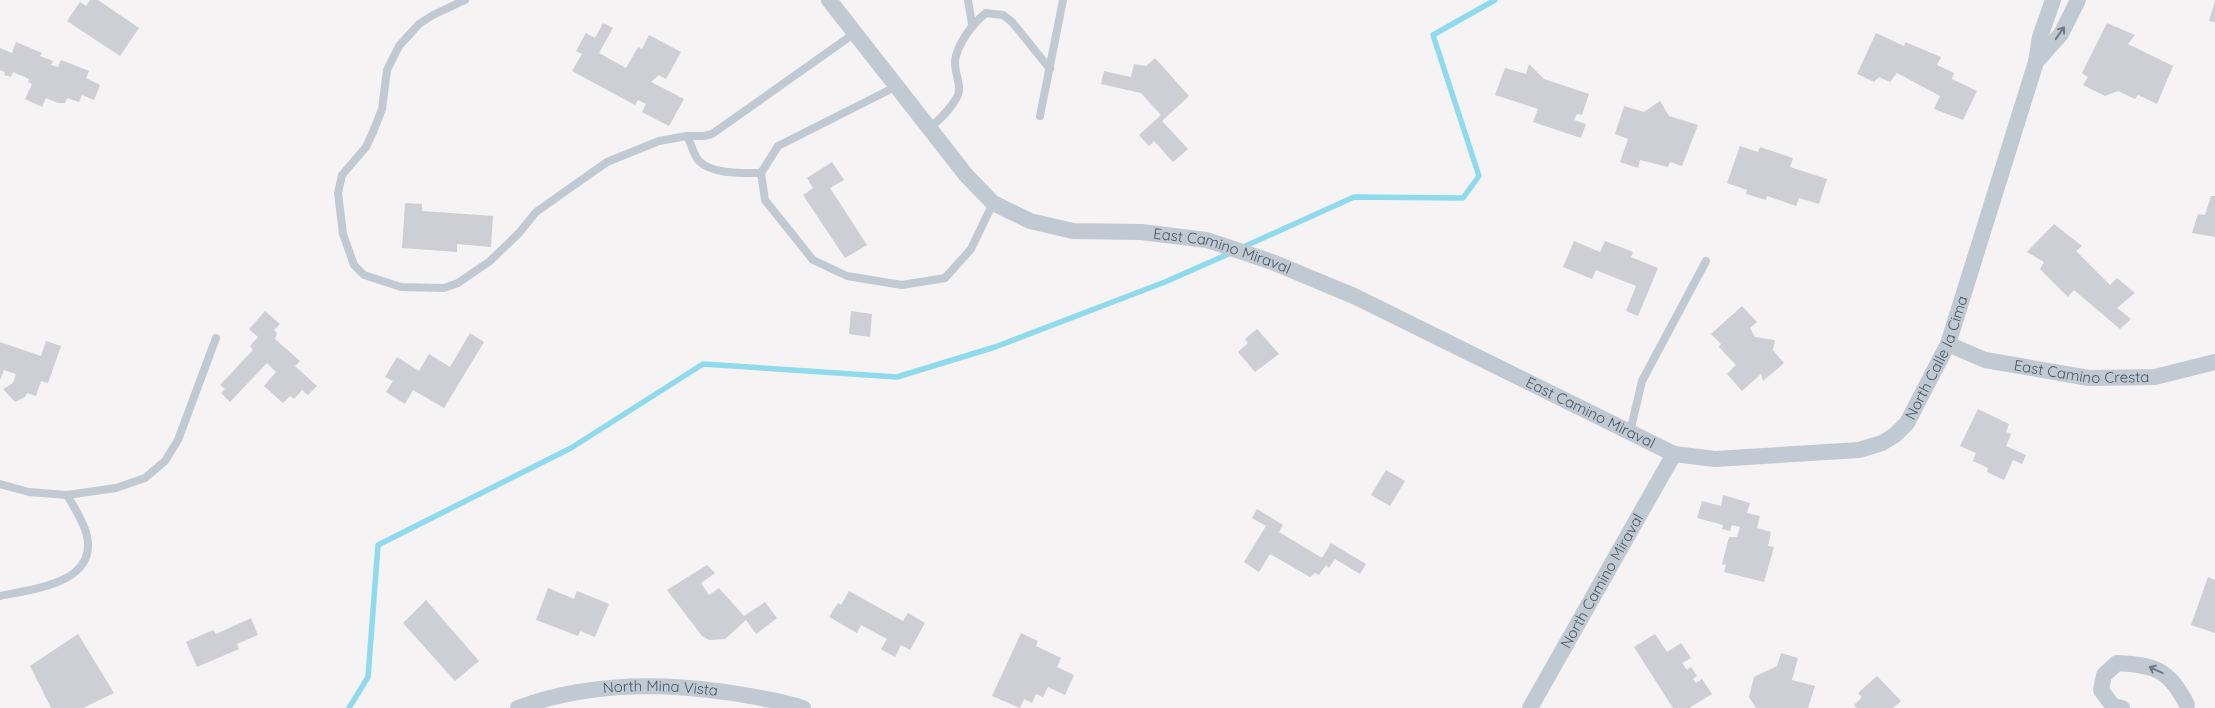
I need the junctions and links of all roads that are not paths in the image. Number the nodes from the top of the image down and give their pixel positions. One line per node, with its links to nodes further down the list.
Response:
1 (465, 0): 14 (lane)
2 (829, 0): 8 (street, East Camino Miraval)
3 (968, 0): 7 (lane)
4 (1063, 0): 10 (lane)
5 (2053, 0): 9 (street, North Calle la Cima)
6 (2078, 0): 9 (street, North Calle la Cima, one-way to 6)
7 (972, 24): 10 (lane); 13 (lane)
8 (856, 33): 11 (street, East Camino Miraval); 14 (lane)
9 (2036, 62): 19 (street, North Calle la Cima)
10 (1050, 69): 12 (lane)
11 (897, 86): 13 (street, East Camino Miraval); 15 (lane)
12 (1040, 116)
13 (930, 128): 16 (street, East Camino Miraval)
14 (687, 136): 15 (lane)
15 (761, 173): 16 (lane)
16 (993, 203): 21 (street, East Camino Miraval)
17 (1706, 261): 21 (lane)
18 (216, 338): 24 (lane)
19 (1948, 344): 20 (street, East Camino Cresta); 22 (street, North Calle la Cima)
20 (2215, 362)
21 (1630, 432): 22 (street, East Camino Miraval)
22 (1674, 454): 29 (street, North Camino Miraval)
23 (0, 484): 24 (lane)
24 (67, 494): 25 (lane)
25 (0, 596)
26 (2186, 707): 30 (street, one-way to 30)
27 (518, 708): 28 (street, North Mina Vista)
28 (803, 708)
29 (1530, 708)
30 (2122, 708)

